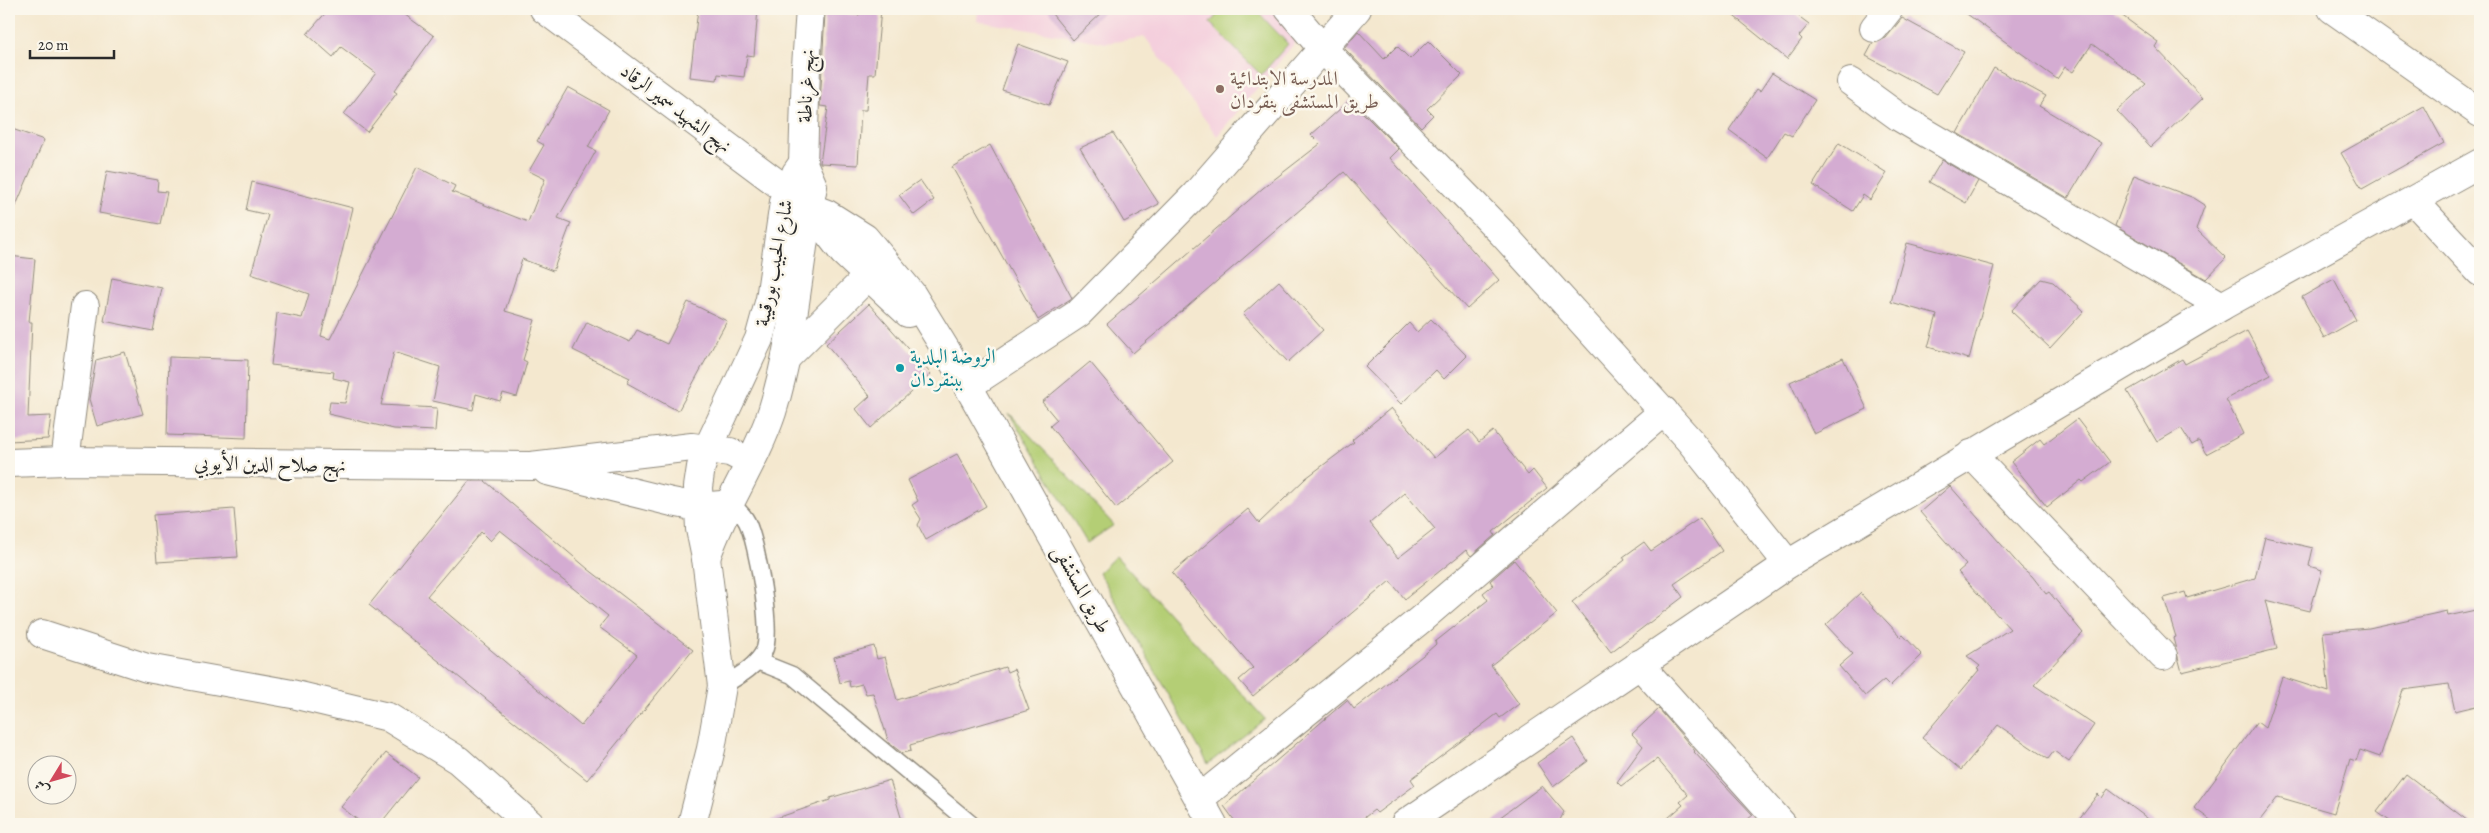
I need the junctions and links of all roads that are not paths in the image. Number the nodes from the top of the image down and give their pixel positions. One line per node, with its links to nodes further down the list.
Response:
1 (544, 9): 11 (street, نهج الشهيد سمير الرقاد)
2 (810, 9): 9 (street, نهج غرناطة)
3 (1289, 9): 6 (street)
4 (1357, 9): 6 (street)
5 (2332, 9): 8 (street)
6 (1322, 48): 22 (street); 23 (street)
7 (1851, 82): 17 (street)
8 (2480, 113)
9 (804, 163): 11 (street, شارع الحبيب بورقيبة); 13 (street, شارع الحبيب بورقيبة)
10 (2480, 163): 12 (street)
11 (787, 191): 13 (street, نهج الشهيد سمير الرقاد); 20 (street, شارع الحبيب بورقيبة)
12 (2414, 201): 14 (street); 17 (street)
13 (809, 207): 15 (street, طريق المستشفى); 18 (street, طريق المستشفى); 19 (street, شارع الحبيب بورقيبة)
14 (2480, 272)
15 (869, 275): 18 (street, طريق المستشفى); 19 (street)
16 (85, 306): 26 (street)
17 (2222, 306): 25 (street)
18 (949, 354): 22 (street, طريق المستشفى)
19 (788, 356): 21 (street, شارع الحبيب بورقيبة)
20 (744, 374): 21 (street); 24 (street, شارع الحبيب بورقيبة)
21 (779, 383): 27 (street, شارع الحبيب بورقيبة)
22 (968, 386): 39 (street, طريق المستشفى)
23 (1664, 411): 33 (street); 39 (street)
24 (708, 448): 27 (street); 29 (street); 31 (street, شارع الحبيب بورقيبة)
25 (1971, 454): 33 (street); 35 (street)
26 (66, 461): 28 (street, نهج صلاح الدين الأيوبي); 29 (street, نهج صلاح الدين الأيوبي)
27 (750, 462): 30 (street, شارع الحبيب بورقيبة)
28 (9, 463)
29 (531, 466): 31 (street)
30 (729, 503): 31 (street); 32 (street, شارع الحبيب بورقيبة); 36 (lane)
31 (698, 507): 32 (street, شارع الحبيب بورقيبة)
32 (706, 558): 38 (street, شارع الحبيب بورقيبة)
33 (1788, 564): 37 (street)
34 (42, 634): 40 (street)
35 (2163, 656)
36 (757, 660): 38 (lane); 42 (lane)
37 (1639, 664): 44 (street); 45 (street)
38 (722, 686): 41 (street, شارع الحبيب بورقيبة)
39 (1199, 798): 43 (street, طريق المستشفى)
40 (530, 824)
41 (692, 824)
42 (971, 824)
43 (1213, 824)
44 (1405, 824)
45 (1782, 824)

